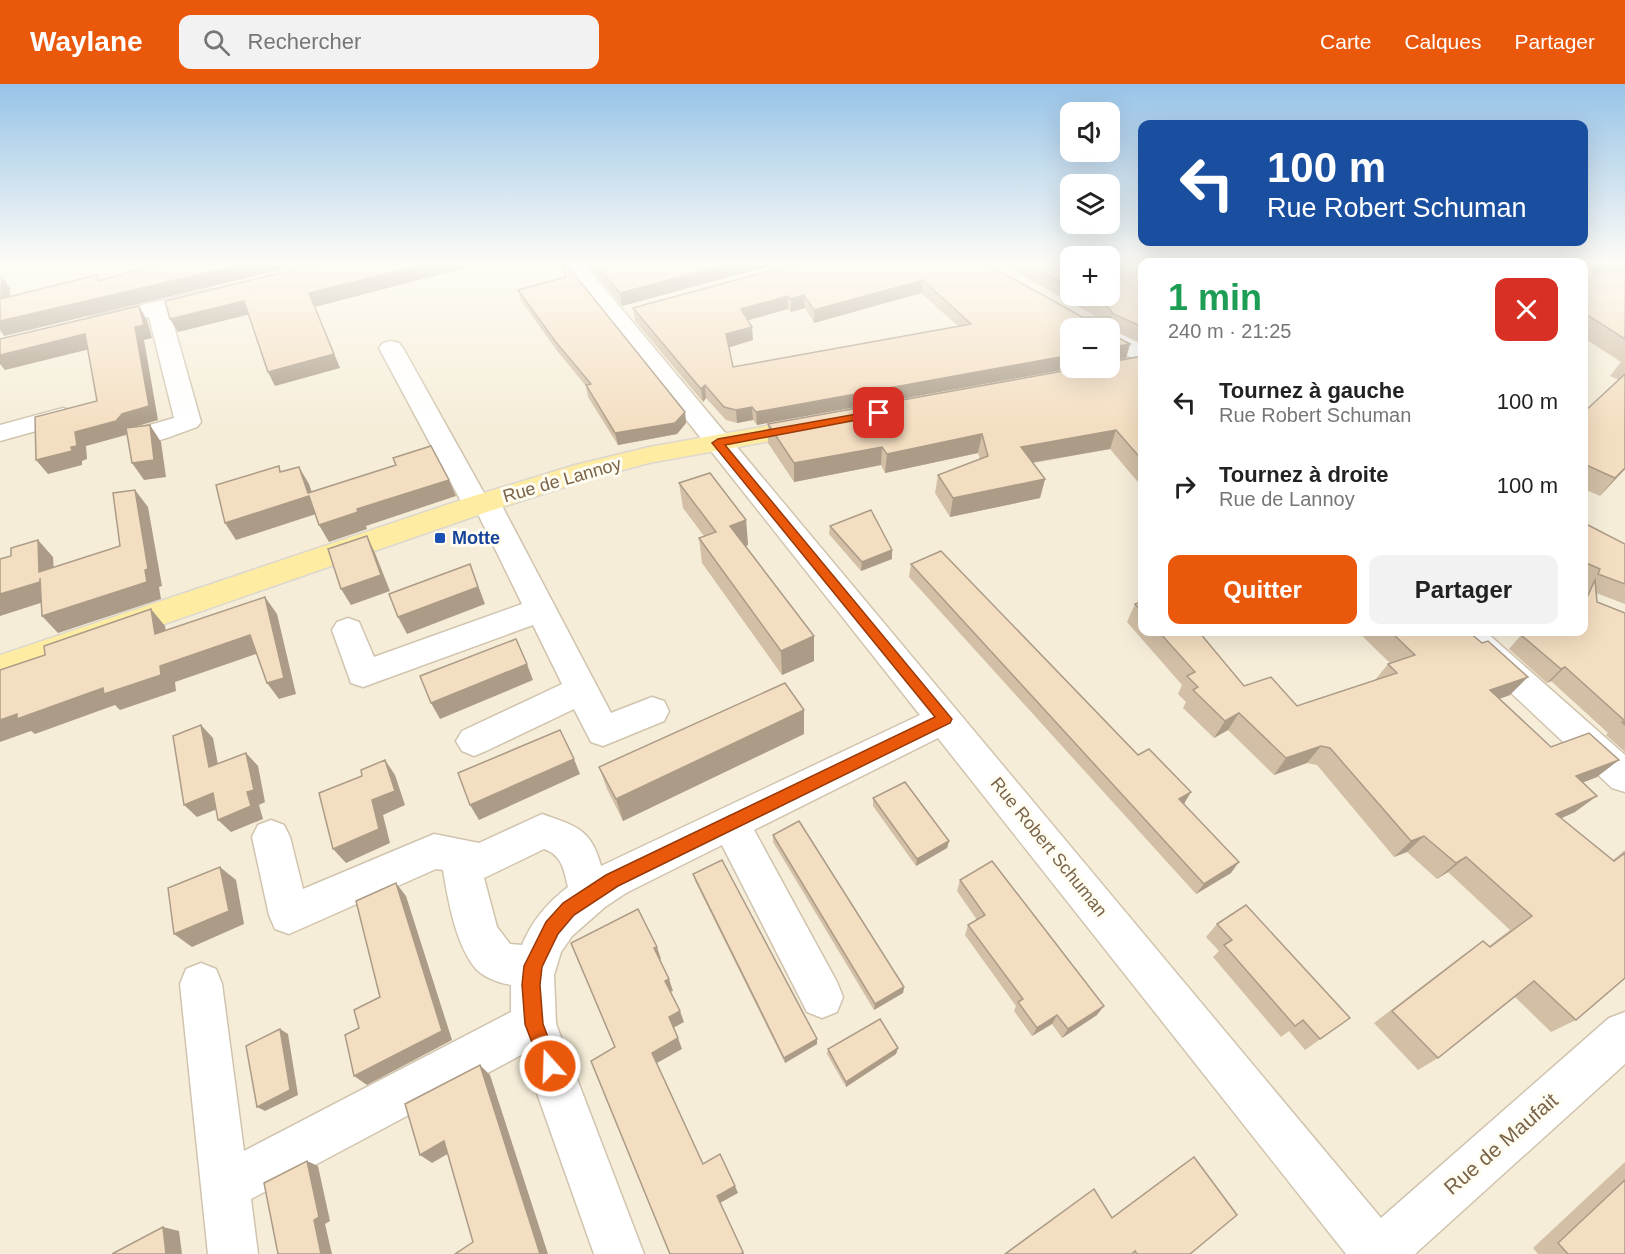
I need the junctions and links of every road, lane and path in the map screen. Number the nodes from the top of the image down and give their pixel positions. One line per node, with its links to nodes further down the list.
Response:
1 (114, 319): 4 (street)
2 (161, 319): 13 (street)
3 (617, 319): 14 (street, Rue Robert Schuman)
4 (79, 327)
5 (1120, 341): 7 (street)
6 (391, 348): 15 (street)
7 (1138, 351)
8 (1138, 365): 9 (main road)
9 (1120, 368)
10 (63, 416): 12 (street)
11 (833, 422): 14 (main road, Rue de Lannoy)
12 (0, 433)
13 (141, 436)
14 (718, 443): 15 (main road, Rue de Lannoy); 22 (street, Rue Robert Schuman)
15 (481, 504): 16 (street); 19 (main road, Rue de Lannoy)
16 (540, 609): 17 (street); 20 (street)
17 (348, 630)
18 (1470, 636): 24 (street)
19 (0, 668)
20 (581, 690): 21 (street); 23 (street)
21 (652, 711)
22 (945, 719): 25 (street); 37 (street, Rue Robert Schuman)
23 (474, 741)
24 (1625, 777)
25 (731, 824): 28 (street); 31 (street)
26 (271, 837): 27 (street)
27 (460, 856): 28 (street); 29 (street)
28 (589, 894): 29 (street)
29 (533, 966): 32 (street)
30 (201, 984): 34 (street)
31 (822, 997)
32 (534, 1024): 34 (street); 36 (street)
33 (1625, 1034): 37 (street, Rue de Maufait)
34 (225, 1186): 35 (street)
35 (233, 1254)
36 (619, 1254)
37 (1378, 1254)

